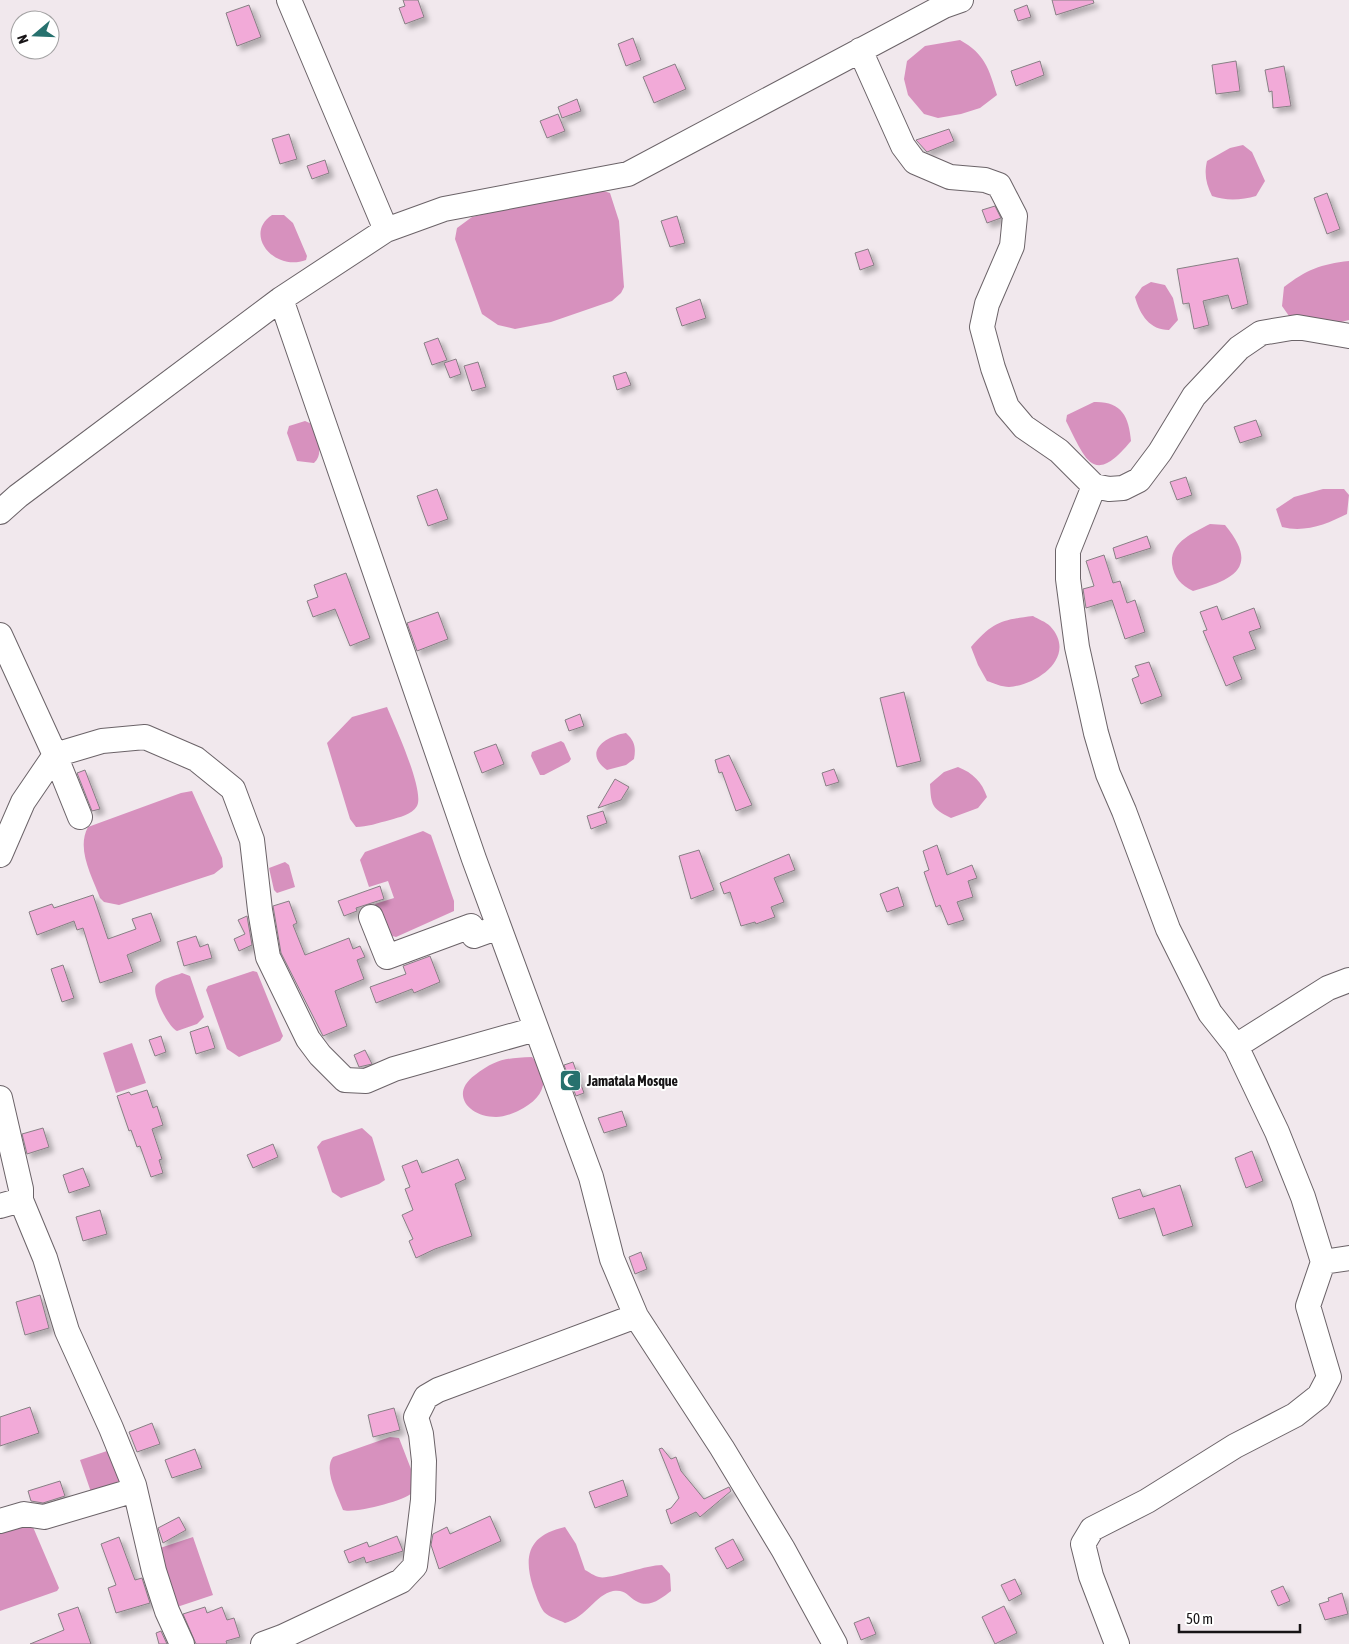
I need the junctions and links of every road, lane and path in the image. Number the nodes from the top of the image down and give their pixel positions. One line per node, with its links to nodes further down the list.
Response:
1 (289, 0): 4 (street)
2 (961, 0): 3 (street)
3 (860, 50): 4 (street); 7 (street)
4 (386, 230): 5 (street)
5 (281, 299): 8 (street); 14 (street)
6 (1349, 336): 7 (street)
7 (1094, 486): 17 (street)
8 (0, 512)
9 (0, 635): 10 (street)
10 (55, 756): 11 (street); 12 (street); 16 (street)
11 (80, 817)
12 (0, 854)
13 (372, 916): 14 (street)
14 (499, 927): 16 (street)
15 (1349, 980): 17 (street)
16 (536, 1028): 22 (street)
17 (1236, 1046): 21 (street)
18 (0, 1098): 19 (street)
19 (10, 1203): 23 (street)
20 (1349, 1258): 21 (street)
21 (1323, 1262): 28 (street)
22 (636, 1316): 26 (street); 27 (street)
23 (135, 1490): 24 (street); 25 (street)
24 (0, 1522)
25 (182, 1644)
26 (263, 1644)
27 (835, 1644)
28 (1117, 1644)

